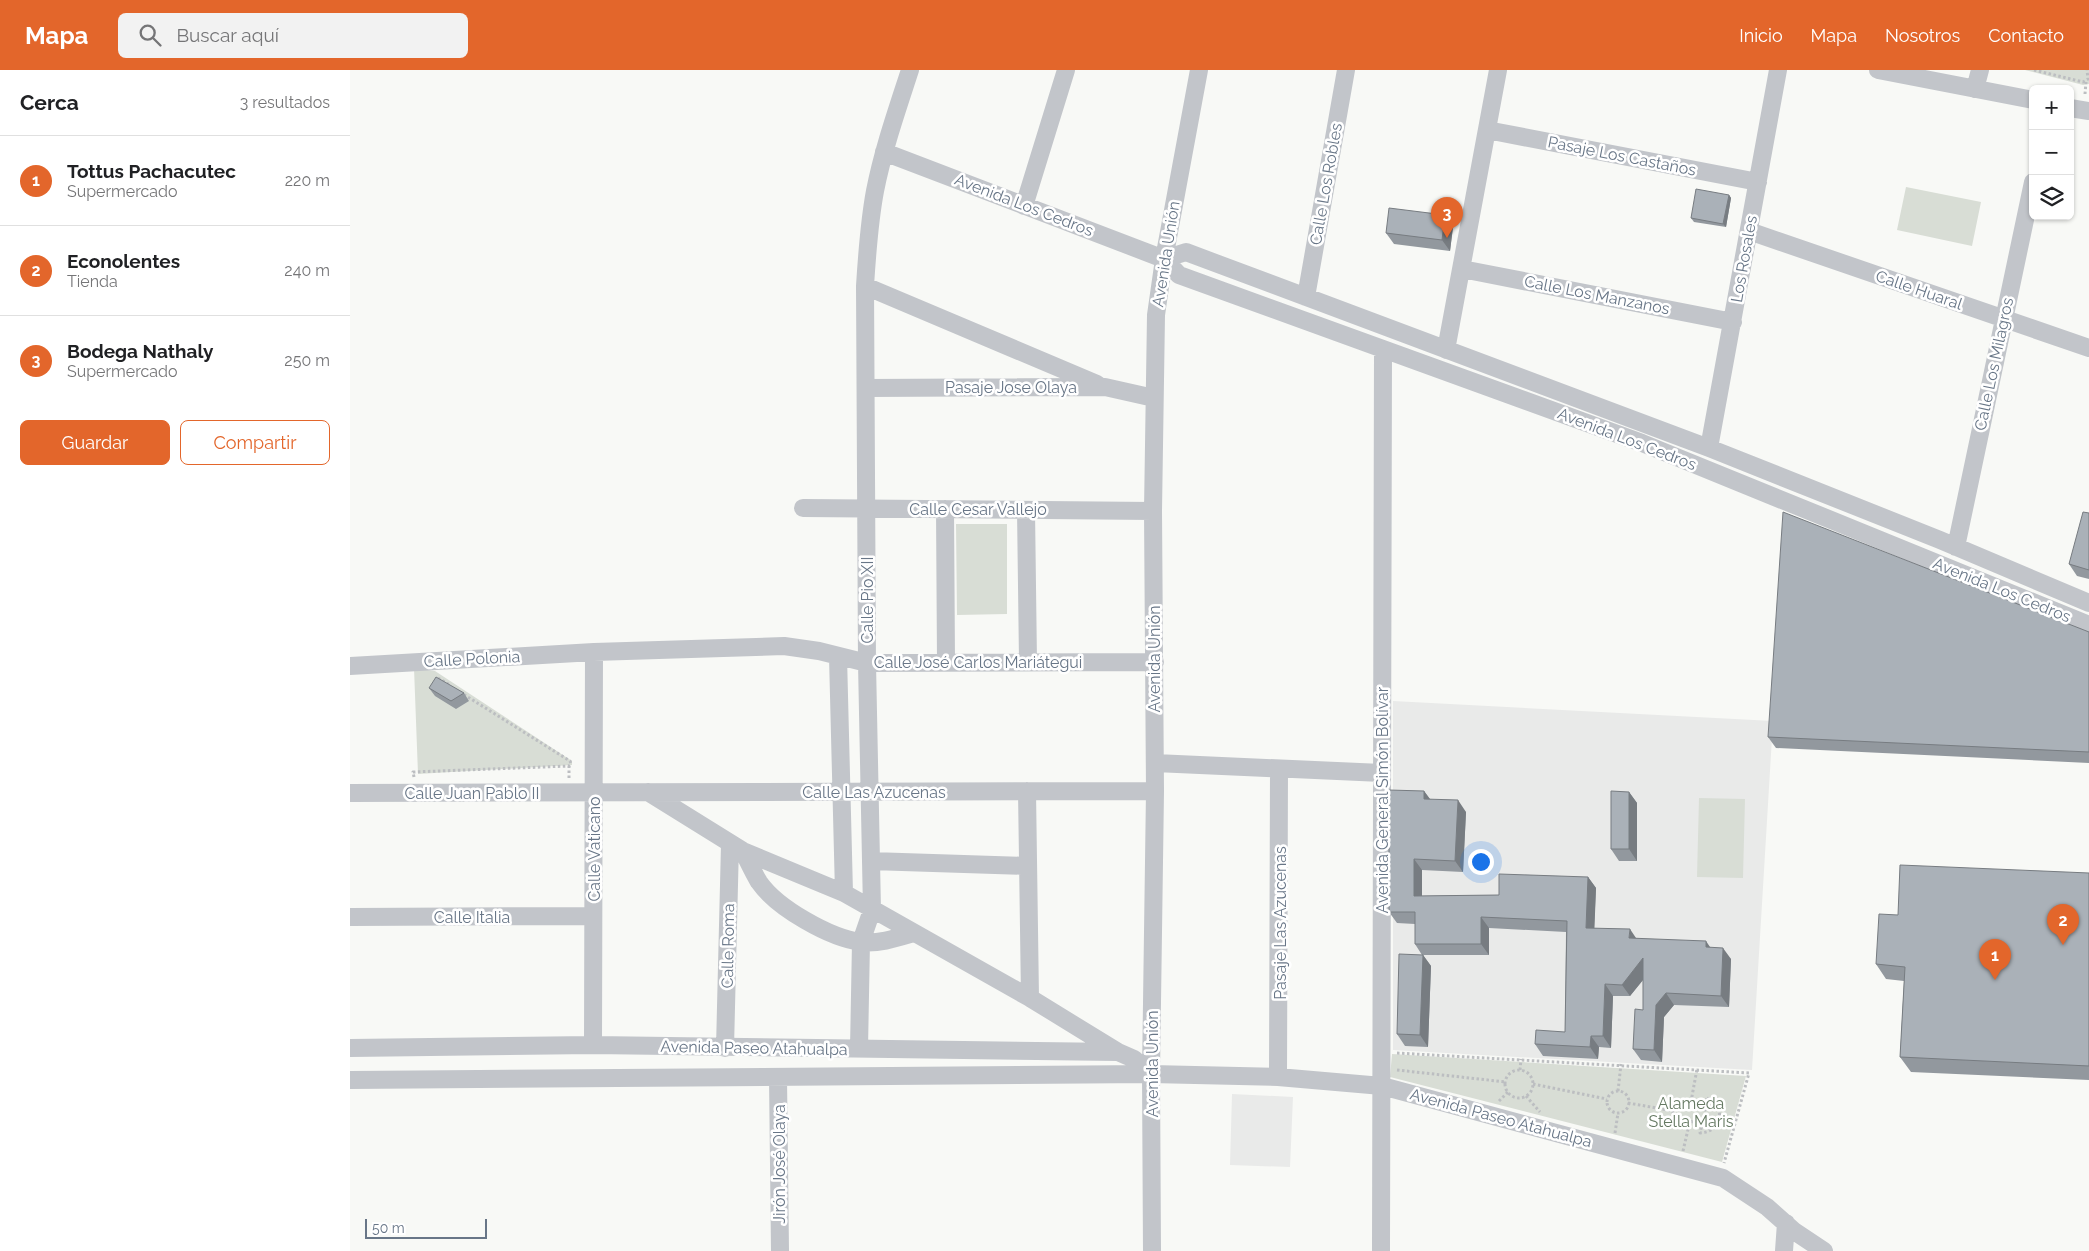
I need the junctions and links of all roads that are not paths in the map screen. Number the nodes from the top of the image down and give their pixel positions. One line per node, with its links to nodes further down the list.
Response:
1 (910, 70): 14 (street, Calle Pio XII)
2 (1066, 70): 17 (street)
3 (1199, 70): 19 (street, Avenida Unión)
4 (1346, 70): 22 (street, Calle Los Robles)
5 (1498, 70): 13 (street)
6 (1778, 70): 15 (street, Los Rosales)
7 (1878, 70): 9 (street)
8 (1980, 70): 9 (street)
9 (1975, 89): 10 (street)
10 (2029, 99)
11 (2074, 109): 12 (street)
12 (2089, 111)
13 (1487, 130): 15 (street, Pasaje Los Castaños); 20 (street)
14 (884, 152): 17 (street, Avenida Los Cedros); 21 (street, Calle Pio XII)
15 (1758, 182): 18 (street, Los Rosales)
16 (2029, 201): 23 (street, Calle Los Milagros)
17 (1024, 206): 19 (street, Avenida Los Cedros)
18 (1749, 231): 23 (street, Calle Huaral); 24 (street, Los Rosales)
19 (1164, 259): 22 (street, Avenida Los Cedros); 26 (street, Avenida Los Cedros); 30 (street, Avenida Unión)
20 (1462, 269): 24 (street, Calle Los Manzanos); 27 (street)
21 (866, 286): 28 (street); 29 (street, Calle Pio XII)
22 (1306, 297): 27 (street, Avenida Los Cedros)
23 (2004, 319): 25 (street, Calle Huaral); 37 (street, Calle Los Milagros)
24 (1733, 322): 31 (street, Los Rosales)
25 (2089, 348)
26 (1383, 349): 39 (street, Avenida Los Cedros); 49 (street, Avenida General Simón Bolívar)
27 (1446, 350): 31 (street, Avenida Los Cedros)
28 (1104, 387): 29 (street, Pasaje Jose Olaya); 30 (street, Pasaje Jose Olaya)
29 (867, 388): 33 (street, Calle Pio XII)
30 (1154, 398): 36 (street, Avenida Unión)
31 (1710, 448): 37 (street, Avenida Los Cedros)
32 (803, 508): 33 (street, Calle Cesar Vallejo)
33 (868, 509): 34 (street, Calle Cesar Vallejo); 45 (street, Calle Pio XII)
34 (945, 509): 35 (street, Calle Cesar Vallejo); 42 (street)
35 (1026, 510): 36 (street, Calle Cesar Vallejo); 43 (street)
36 (1153, 511): 44 (street, Avenida Unión)
37 (1956, 547): 38 (street, Avenida Los Cedros)
38 (2089, 604)
39 (2089, 625)
40 (594, 652): 41 (street, Calle José Carlos Mariátegui); 46 (street, Calle Polonia); 52 (street, Calle Vaticano)
41 (838, 656): 45 (street, Calle José Carlos Mariátegui); 54 (street, Calle Pio XII)
42 (946, 662): 43 (street, Calle José Carlos Mariátegui); 45 (street, Calle José Carlos Mariátegui)
43 (1028, 662): 44 (street, Calle José Carlos Mariátegui)
44 (1154, 662): 47 (street, Avenida Unión)
45 (867, 663): 55 (street, Calle Pio XII)
46 (350, 666)
47 (1155, 763): 48 (street); 51 (street, Avenida Unión)
48 (1280, 769): 49 (street); 74 (street, Pasaje Las Azucenas)
49 (1382, 774): 76 (street, Avenida General Simón Bolívar)
50 (1027, 791): 51 (street, Calle Las Azucenas); 55 (street, Calle Las Azucenas); 59 (street)
51 (1155, 791): 72 (street, Avenida Unión)
52 (594, 792): 53 (street, Calle Las Azucenas); 56 (street, Calle Juan Pablo II); 62 (street, Calle Vaticano)
53 (648, 792): 54 (street, Calle Las Azucenas); 57 (street)
54 (841, 792): 55 (street, Calle Las Azucenas); 60 (street, Calle Pio XII)
55 (869, 792): 58 (street, Calle Pio XII)
56 (350, 793)
57 (737, 848): 60 (street); 65 (street); 69 (street, Calle Roma)
58 (871, 861): 59 (street); 61 (street, Calle Pio XII)
59 (1028, 866): 66 (street)
60 (844, 893): 61 (street)
61 (872, 910): 64 (street); 65 (street, Calle Pio XII)
62 (593, 916): 63 (street, Calle Italia); 67 (street, Calle Vaticano)
63 (350, 917)
64 (914, 933): 65 (street); 66 (street)
65 (861, 942): 70 (street, Calle Pio XII)
66 (1030, 998): 71 (street)
67 (593, 1045): 68 (street, Avenida Paseo Atahualpa); 69 (street, Avenida Paseo Atahualpa)
68 (350, 1048)
69 (726, 1048): 70 (street, Avenida Paseo Atahualpa)
70 (859, 1049): 71 (street, Avenida Paseo Atahualpa)
71 (1118, 1052): 72 (street, Avenida Paseo Atahualpa)
72 (1151, 1074): 73 (street, Avenida Paseo Atahualpa); 74 (street, Avenida Paseo Atahualpa); 79 (street, Avenida Unión)
73 (778, 1077): 75 (street, Avenida Paseo Atahualpa); 78 (street, Jirón José Olaya)
74 (1278, 1077): 76 (street, Avenida Paseo Atahualpa)
75 (350, 1080)
76 (1382, 1086): 77 (street, Avenida Paseo Atahualpa); 80 (street, Avenida General Simón Bolívar)
77 (1786, 1224): 81 (street); 82 (street, Avenida Paseo Atahualpa)
78 (780, 1251)
79 (1152, 1251)
80 (1381, 1251)
81 (1784, 1251)
82 (1824, 1251)

